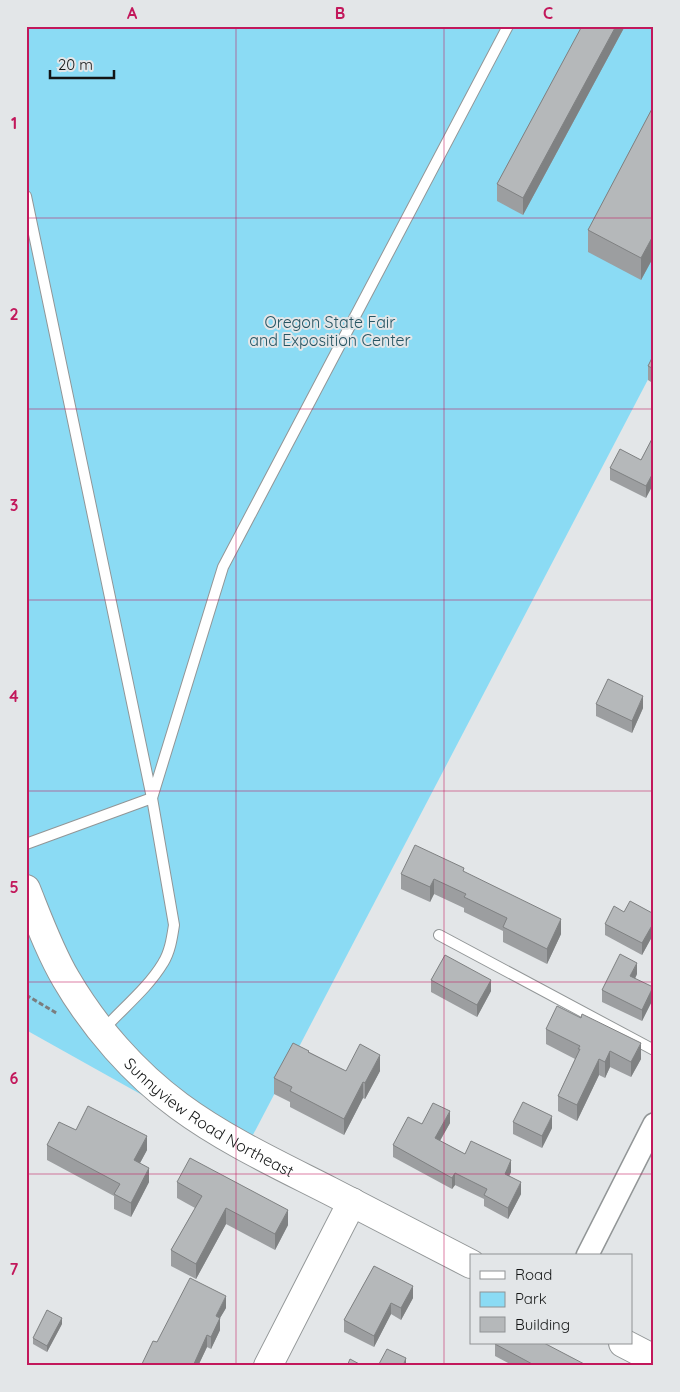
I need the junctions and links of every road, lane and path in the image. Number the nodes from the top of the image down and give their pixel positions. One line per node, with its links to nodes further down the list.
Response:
1 (508, 26): 3 (lane)
2 (26, 196): 3 (lane)
3 (152, 798): 4 (lane); 7 (lane)
4 (26, 844)
5 (26, 890): 7 (main road, Sunnyview Road Northeast)
6 (439, 935): 8 (lane)
7 (102, 1031): 10 (main road, Sunnyview Road Northeast)
8 (654, 1050)
9 (654, 1124): 11 (street)
10 (352, 1202): 12 (main road, Sunnyview Road Northeast); 15 (main road)
11 (588, 1254)
12 (470, 1263)
13 (625, 1344): 14 (main road)
14 (654, 1359)
15 (268, 1366)

